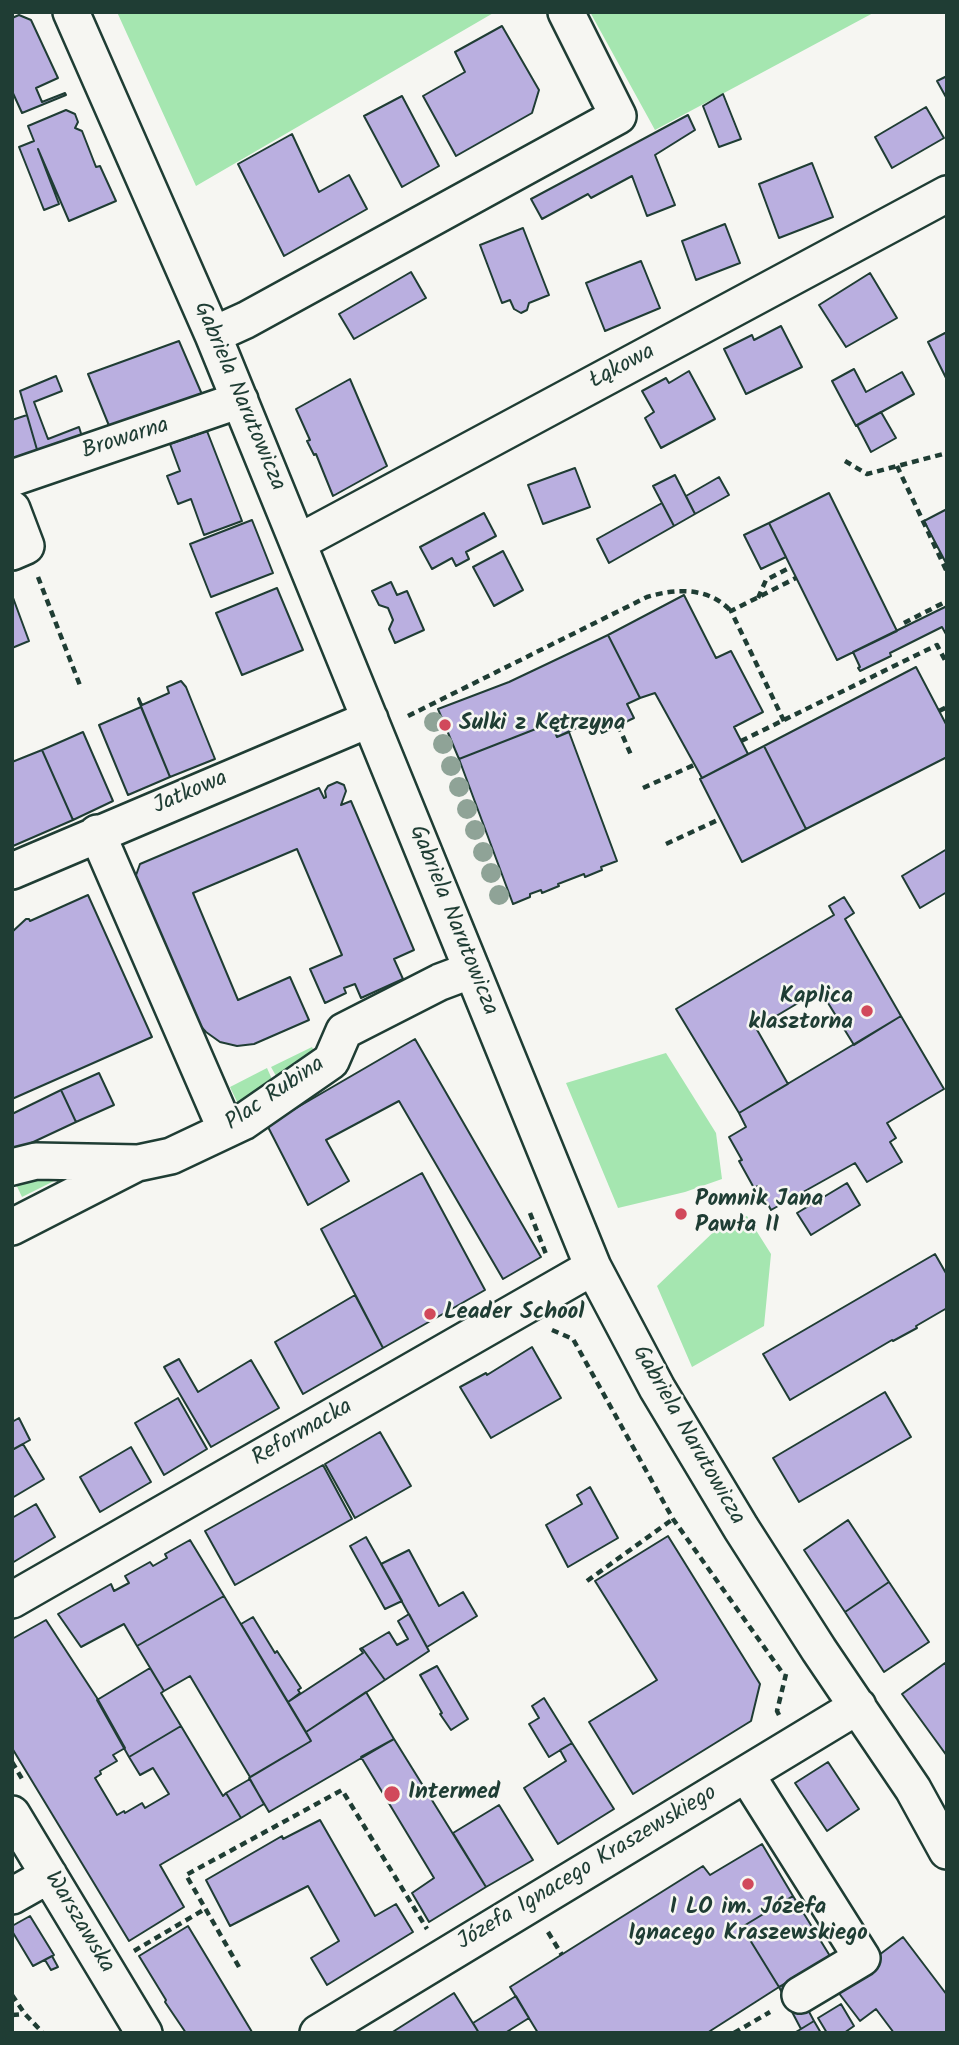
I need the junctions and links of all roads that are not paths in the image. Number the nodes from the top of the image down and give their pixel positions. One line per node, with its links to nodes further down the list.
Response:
1 (71, 12): 4 (street, Gabriela Narutowicza)
2 (566, 12): 4 (street)
3 (947, 194): 8 (street, Łąkowa)
4 (213, 335): 5 (street, Gabriela Narutowicza)
5 (240, 400): 6 (street, Browarna); 8 (street, Gabriela Narutowicza)
6 (12, 478)
7 (12, 509): 9 (street)
8 (299, 541): 10 (street, Gabriela Narutowicza)
9 (19, 550)
10 (370, 719): 11 (street, Jatkowa); 13 (street, Gabriela Narutowicza)
11 (97, 833): 12 (street, Jatkowa); 14 (street)
12 (12, 872)
13 (472, 970): 14 (street, Plac Rubina); 18 (street, Gabriela Narutowicza)
14 (226, 1130): 15 (street, Plac Rubina)
15 (138, 1163): 16 (street, Plac Rubina); 17 (street, Plac Rubina)
16 (12, 1167)
17 (12, 1227)
18 (593, 1267): 19 (street, Reformacka); 20 (street, Gabriela Narutowicza)
19 (12, 1601)
20 (858, 1706): 21 (street, Józefa Ignacego Kraszewskiego); 22 (street, Gabriela Narutowicza)
21 (746, 1774): 28 (street); 30 (street, Józefa Ignacego Kraszewskiego)
22 (913, 1789): 24 (street, Gabriela Narutowicza); 25 (street, Gabriela Narutowicza)
23 (12, 1814): 26 (street, Warszawska)
24 (947, 1822)
25 (947, 1851)
26 (49, 1875): 27 (street); 29 (street, Warszawska)
27 (12, 1896)
28 (788, 2002)
29 (144, 2033)
30 (318, 2033)

